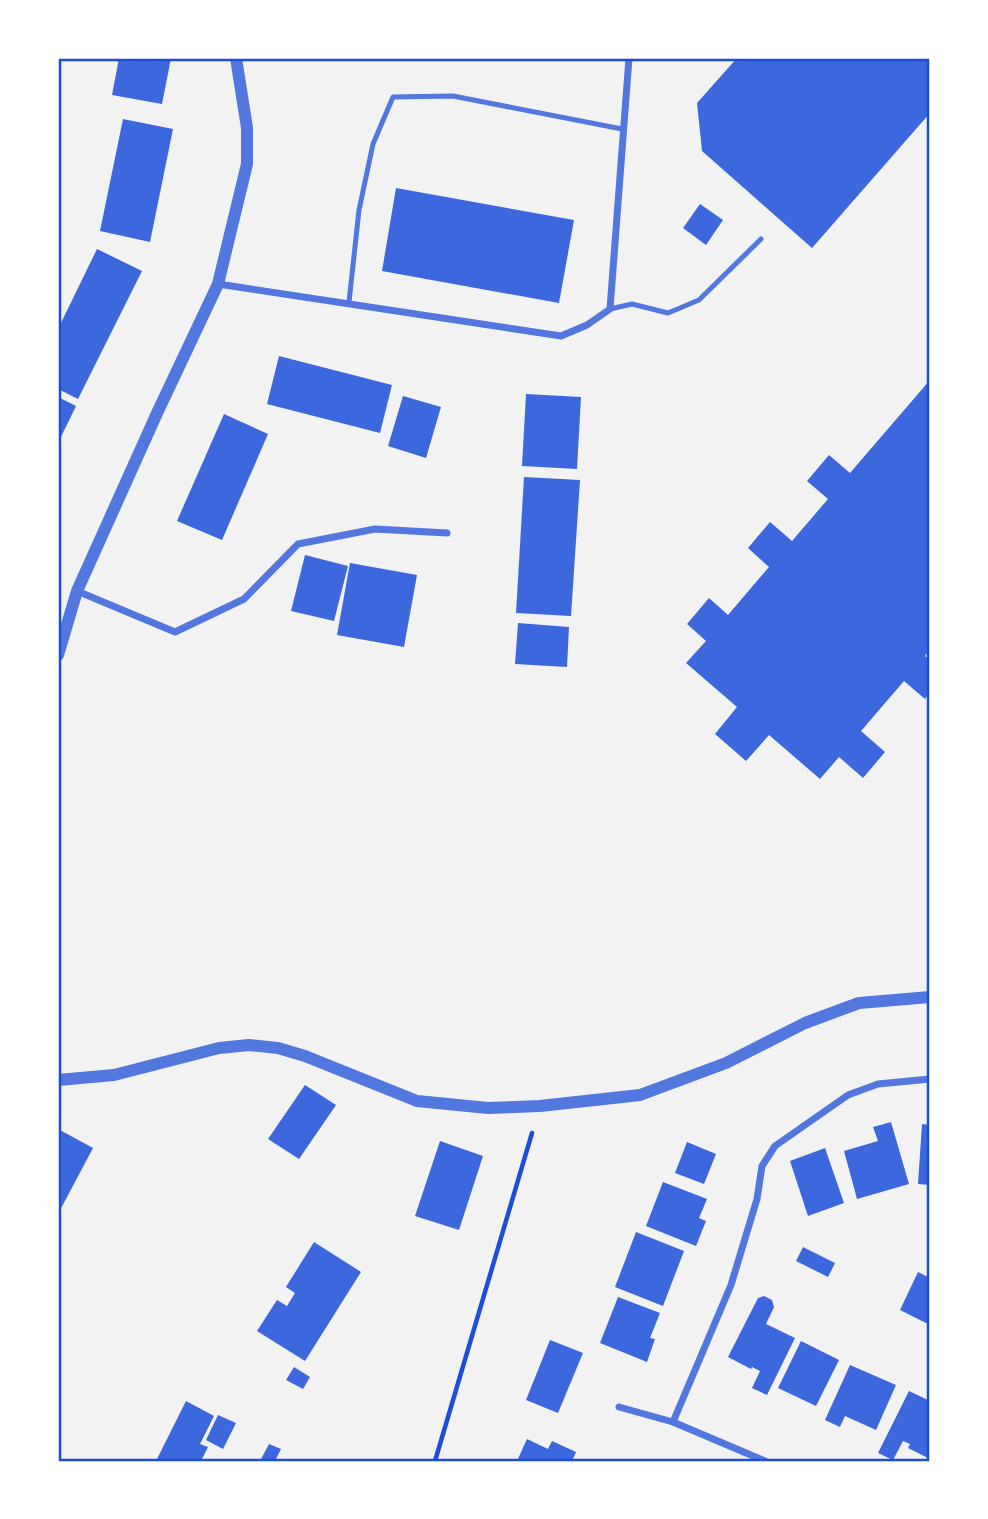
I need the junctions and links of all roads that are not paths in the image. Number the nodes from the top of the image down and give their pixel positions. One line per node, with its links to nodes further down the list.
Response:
1 (236, 58): 5 (street)
2 (629, 58): 3 (street)
3 (622, 129): 6 (lane); 7 (street)
4 (761, 239): 7 (lane)
5 (218, 285): 6 (street); 9 (street)
6 (349, 302): 7 (street)
7 (610, 309)
8 (447, 533): 9 (street)
9 (77, 591): 10 (street)
10 (58, 655)
11 (930, 996): 13 (street)
12 (930, 1079): 15 (street)
13 (58, 1080)
14 (619, 1407): 15 (street)
15 (673, 1422): 16 (street)
16 (765, 1461)

